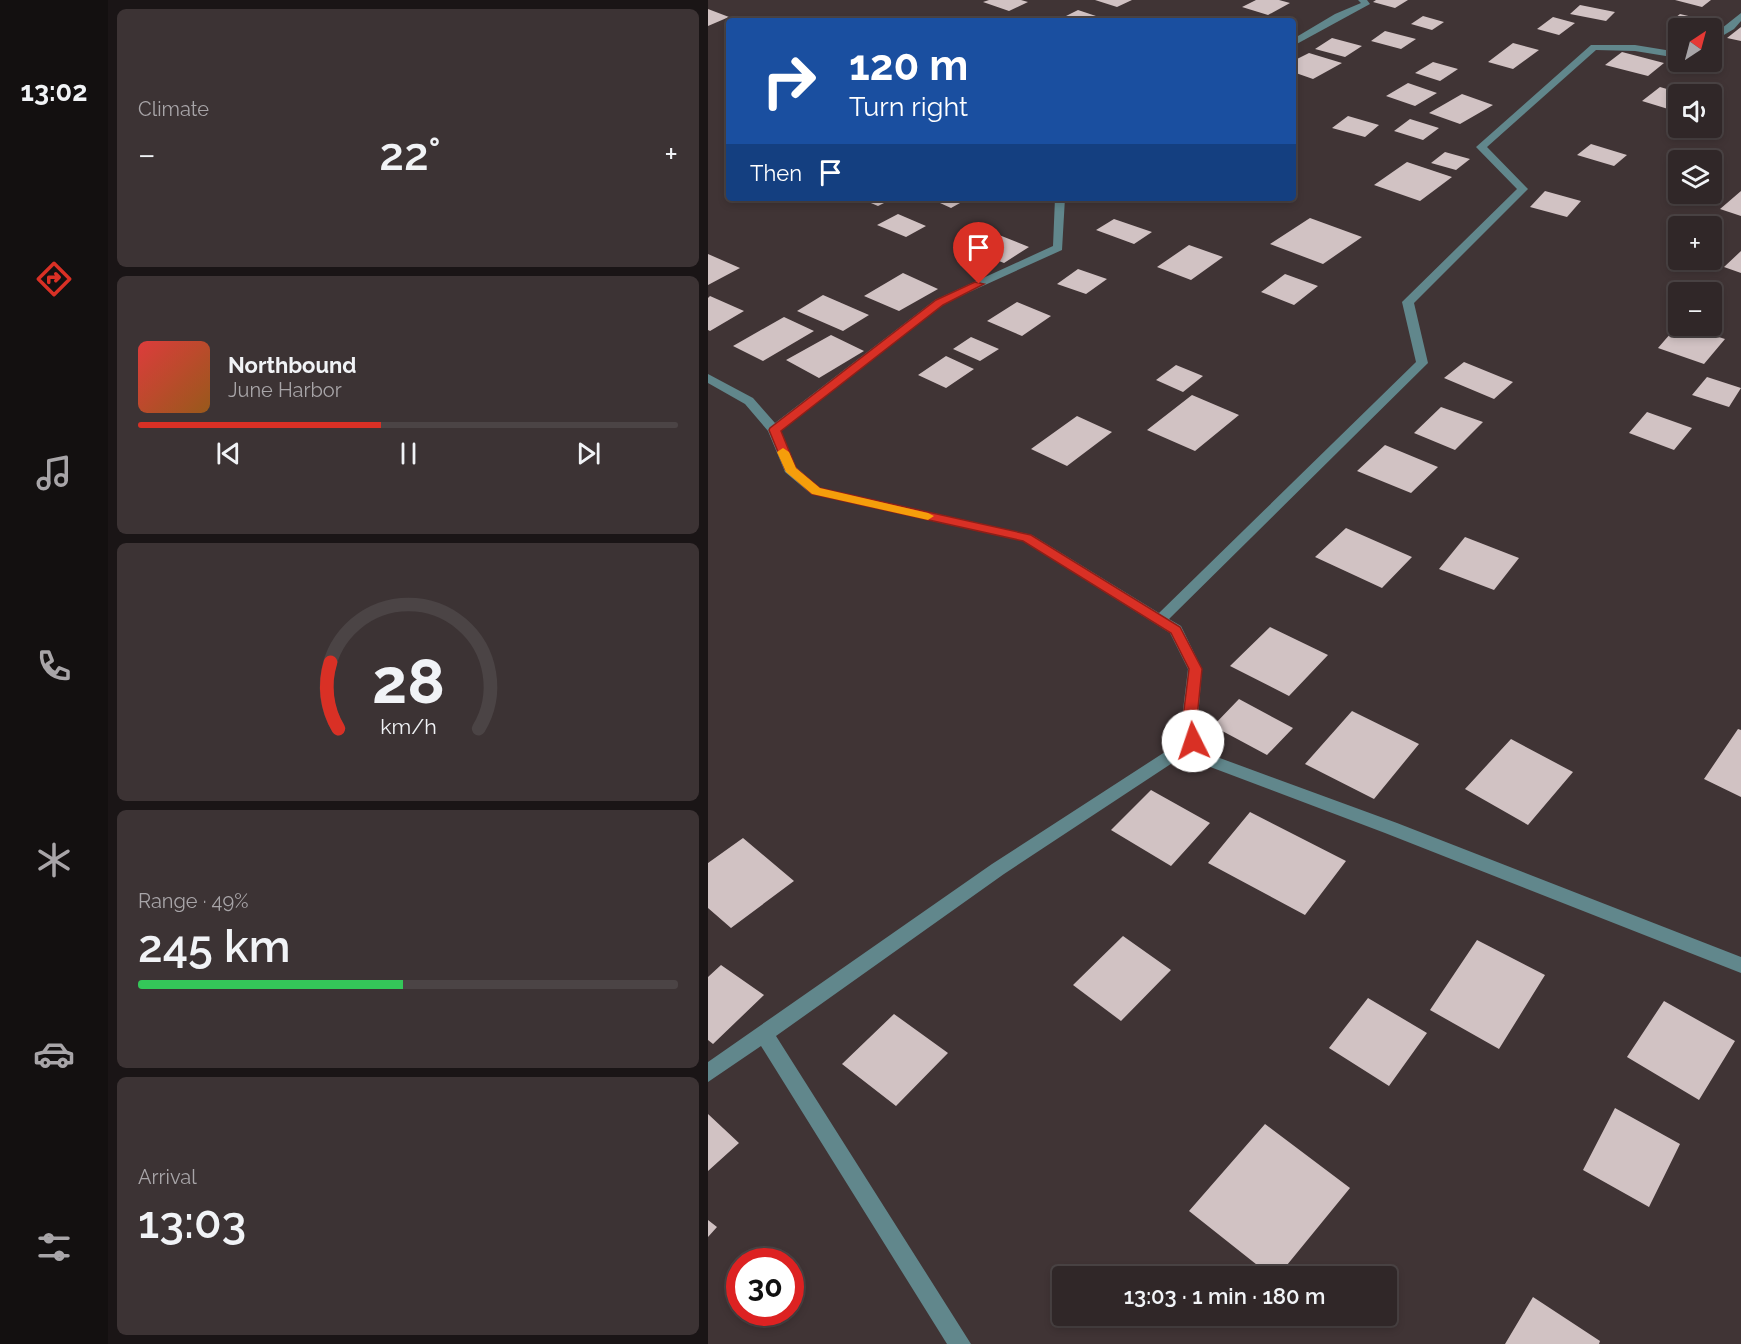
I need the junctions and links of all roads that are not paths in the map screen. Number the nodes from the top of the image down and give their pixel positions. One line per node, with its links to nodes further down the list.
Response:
1 (1362, 0): 4 (street)
2 (1741, 16): 3 (street)
3 (1722, 33)
4 (1296, 41)
5 (1668, 53): 9 (street)
6 (1060, 201): 8 (street)
7 (708, 378): 8 (street)
8 (774, 430): 9 (street)
9 (1160, 620): 10 (street)
10 (1193, 741): 11 (street); 12 (street)
11 (1741, 965)
12 (764, 1034): 13 (street); 14 (street)
13 (708, 1073)
14 (960, 1344)

